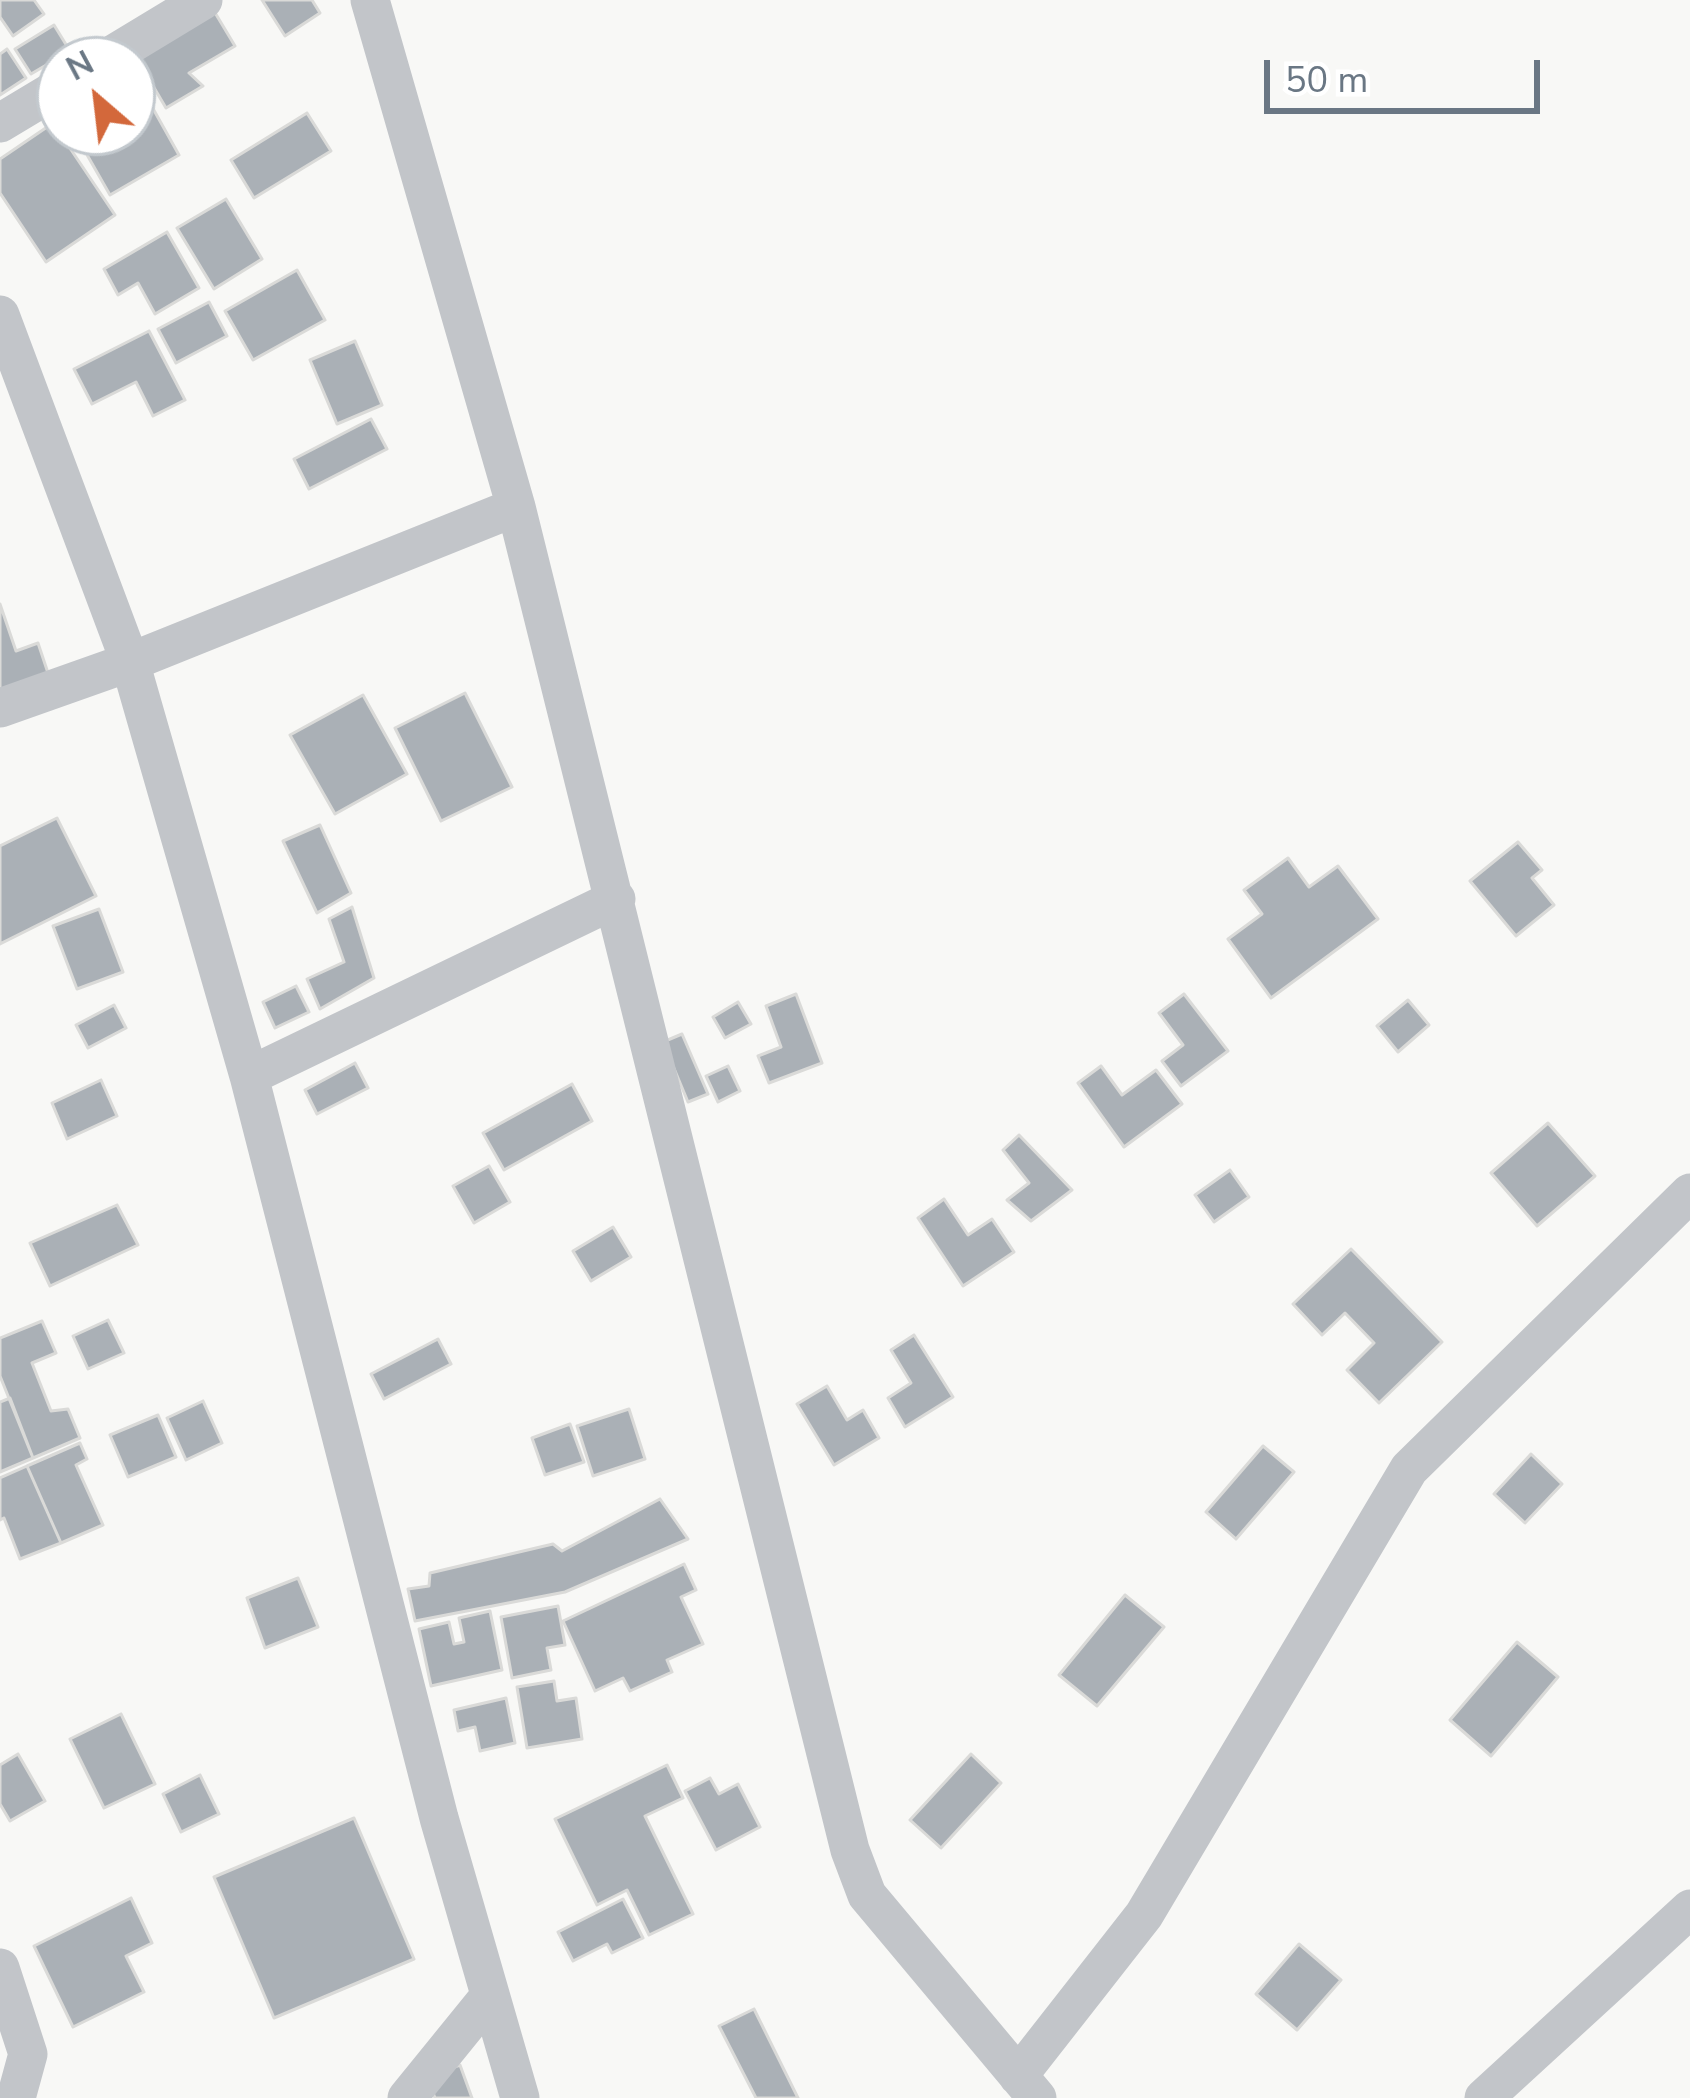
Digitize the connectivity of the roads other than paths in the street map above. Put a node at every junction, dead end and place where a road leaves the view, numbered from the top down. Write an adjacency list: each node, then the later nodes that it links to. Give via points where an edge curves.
1 (203, 0): 3 (street)
2 (370, 0): 7 (street)
3 (144, 36)
4 (36, 101): 5 (street)
5 (0, 123)
6 (0, 315): 8 (street)
7 (516, 507): 8 (street); 10 (street)
8 (130, 662): 9 (street); 11 (street)
9 (0, 708)
10 (616, 899): 11 (street); 16 (street, via 850,1850 867,1895)
11 (249, 1076): 15 (street)
12 (1690, 1193): 16 (street, via 1409,1468 1144,1915)
13 (1690, 1909): 20 (street)
14 (0, 1968): 17 (street, via 28,2054)
15 (489, 1997): 18 (street); 19 (street)
16 (1027, 2087)
17 (16, 2098)
18 (407, 2098)
19 (520, 2098)
20 (1484, 2098)

